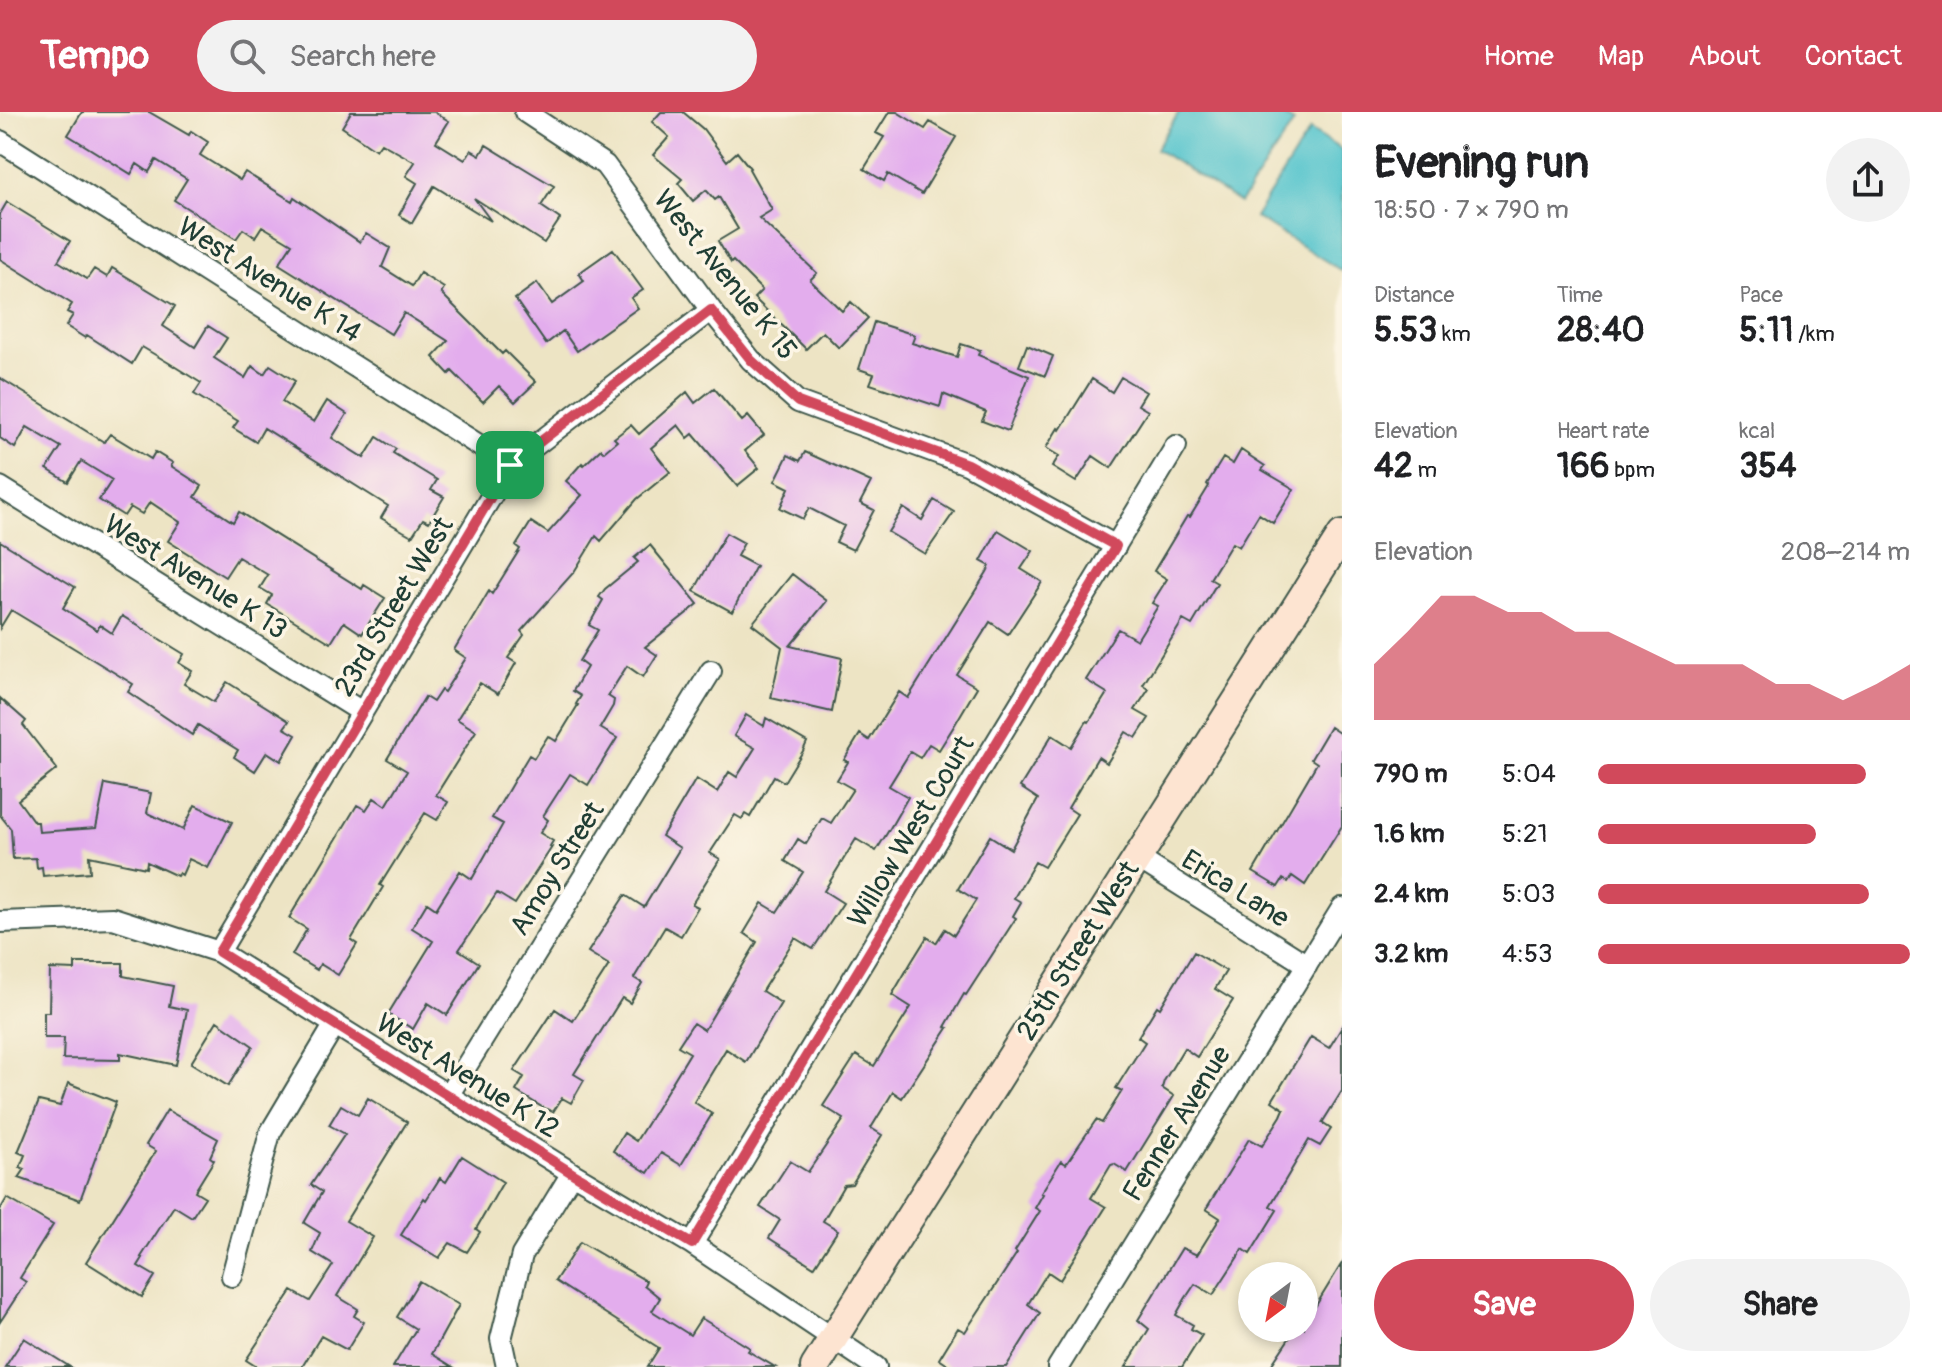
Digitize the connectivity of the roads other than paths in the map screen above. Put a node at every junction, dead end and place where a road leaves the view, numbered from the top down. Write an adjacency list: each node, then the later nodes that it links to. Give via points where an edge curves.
1 (525, 112): 3 (street, West Avenue K 15, via 605,165)
2 (0, 141): 5 (street, West Avenue K 14)
3 (711, 310): 5 (street, 23rd Street West); 8 (street, West Avenue K 15, via 751,360 798,402 967,464)
4 (1176, 446): 8 (street, Willow West Court)
5 (510, 465): 10 (street, 23rd Street West)
6 (0, 487): 10 (street, West Avenue K 13)
7 (1342, 535): 11 (street, 25th Street West)
8 (1116, 546): 19 (street, Willow West Court)
9 (711, 671): 17 (street, Amoy Street)
10 (362, 712): 14 (street, 23rd Street West)
11 (1136, 857): 15 (street, Erica Lane); 21 (street, 25th Street West)
12 (1342, 908): 15 (street, Fenner Avenue)
13 (0, 922): 14 (street, West Avenue K 12, via 113,918)
14 (219, 952): 16 (street, West Avenue K 12)
15 (1307, 965): 25 (street, Fenner Avenue)
16 (335, 1024): 17 (street, West Avenue K 12); 20 (street, via 270,1133)
17 (449, 1094): 18 (street, West Avenue K 12)
18 (572, 1173): 19 (street, West Avenue K 12); 22 (street, via 522,1255 501,1339)
19 (692, 1244): 21 (street, West Avenue K 12)
20 (232, 1276)
21 (832, 1339): 23 (street, 25th Street West); 24 (street, West Avenue K 12)
22 (507, 1367)
23 (815, 1367)
24 (876, 1367)
25 (1058, 1367)

